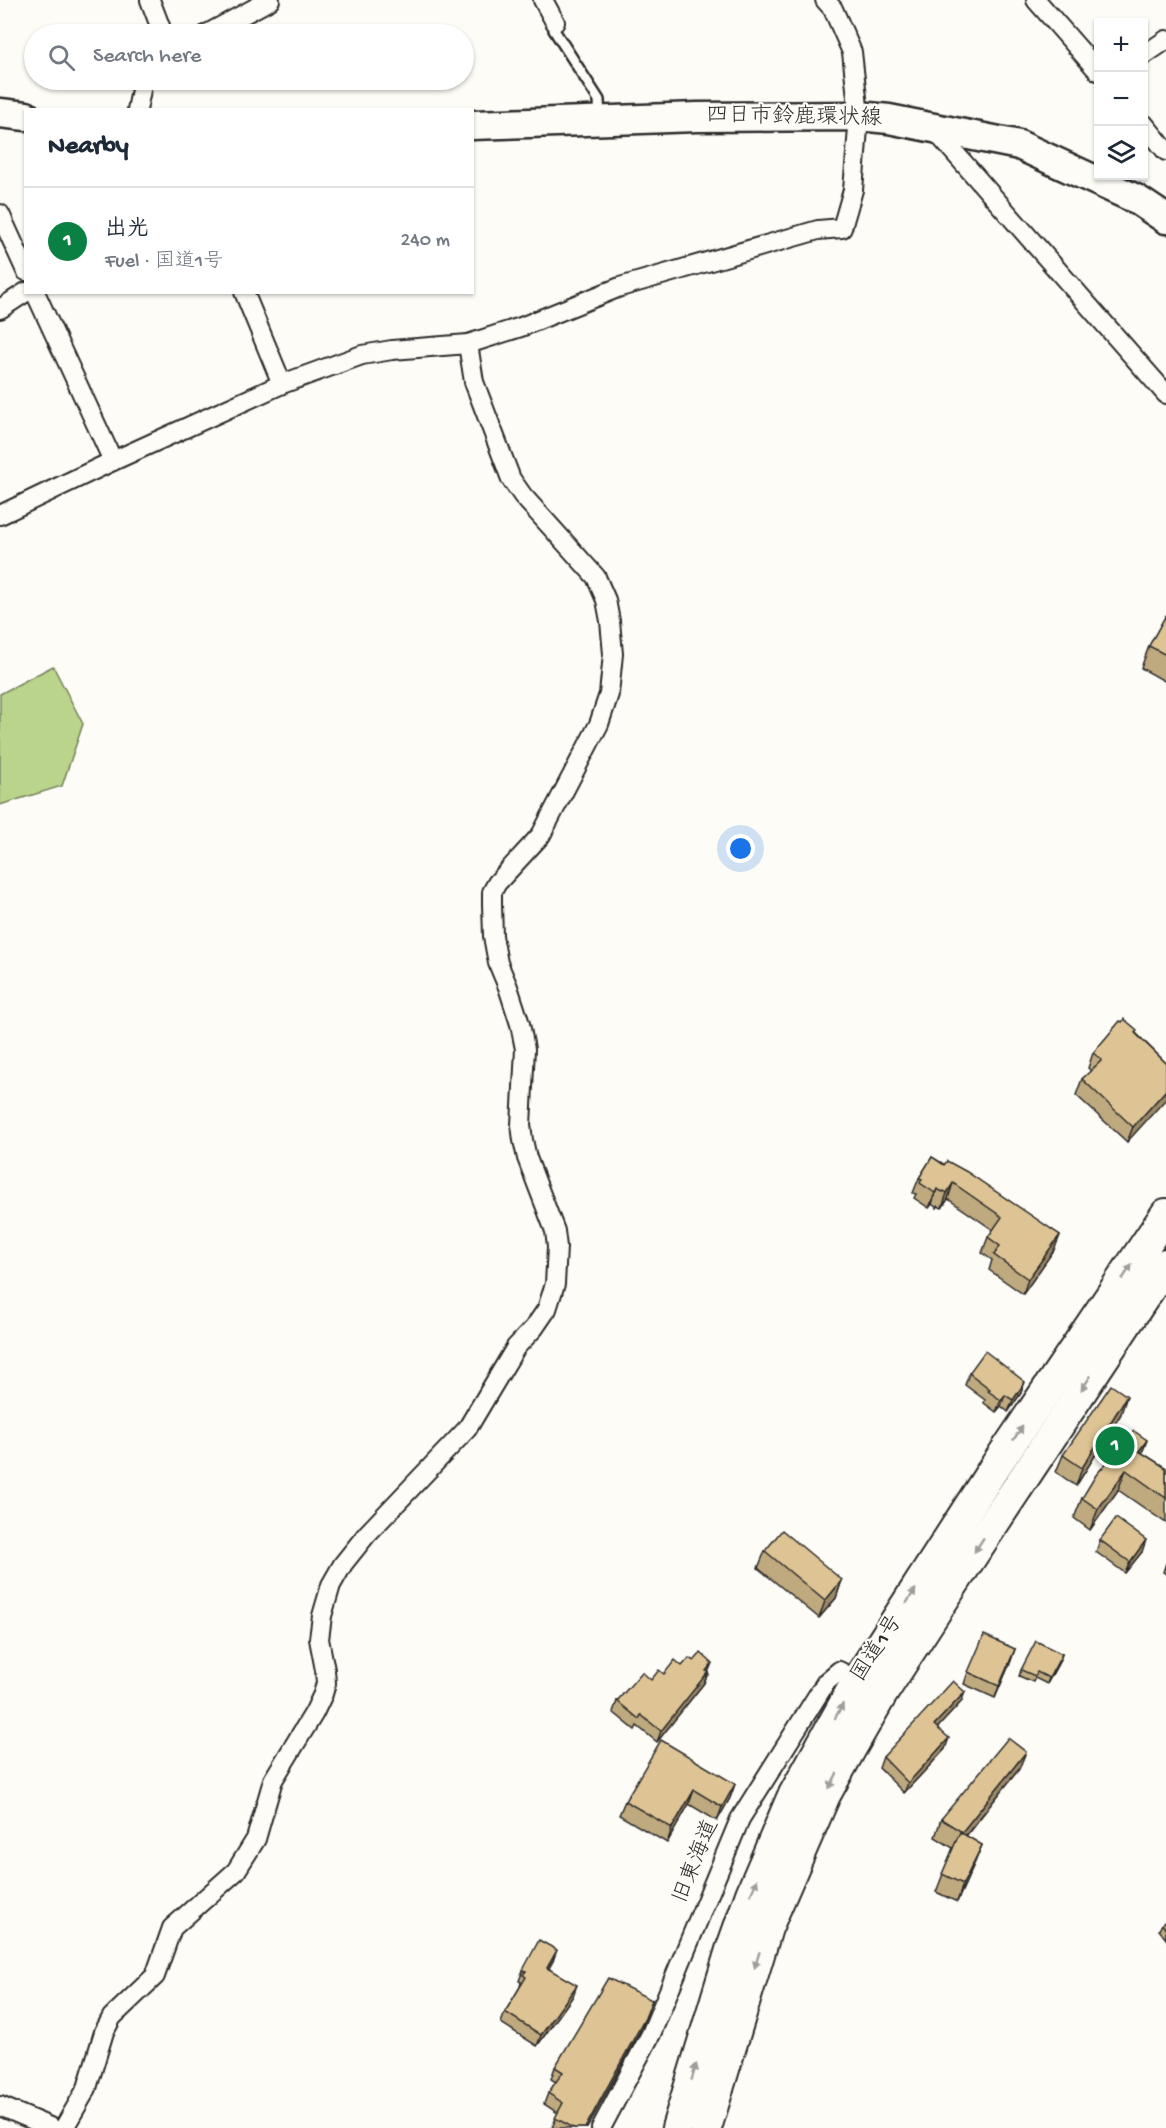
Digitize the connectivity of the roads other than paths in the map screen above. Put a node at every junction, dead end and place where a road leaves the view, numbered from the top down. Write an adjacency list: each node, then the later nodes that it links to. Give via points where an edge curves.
1 (150, 0): 7 (street)
2 (270, 0): 8 (street)
3 (543, 0): 6 (street)
4 (825, 0): 16 (street, via 852,52)
5 (1036, 0): 11 (street)
6 (555, 22): 17 (lane, via 555,30 599,100)
7 (159, 24)
8 (226, 24)
9 (1166, 40): 10 (street)
10 (1148, 52)
11 (1094, 66)
12 (141, 90): 13 (street)
13 (137, 108)
14 (0, 113): 15 (main road)
15 (24, 116)
16 (859, 116): 17 (main road, 四日市鈴鹿環状線); 19 (main road, 四日市鈴鹿環状線); 29 (street, via 853,190 842,228 818,230 621,287)
17 (600, 120): 18 (main road, 四日市鈴鹿環状線)
18 (474, 125)
19 (931, 126): 23 (main road, 四日市鈴鹿環状線, via 1019,145 1136,199); 31 (street)
20 (1145, 126): 21 (street)
21 (1166, 151)
22 (0, 214): 24 (street)
23 (1166, 219)
24 (24, 267)
25 (24, 293): 28 (street)
26 (36, 294): 32 (street)
27 (244, 294): 30 (street)
28 (0, 309)
29 (468, 344): 30 (street, via 362,356); 42 (street, via 474,382 511,479 596,577 610,621 613,654 609,694 599,724 542,835 504,873 492,892 498,963 525,1049 523,1140 555,1231 555,1284 546,1309 516,1347 467,1429 342,1564 322,1616 319,1639 326,1683 323,1694 273,1780 256,1839 236,1871 171,1928 155,1976 112,2017 87,2088)
30 (282, 384): 32 (street)
31 (1166, 394)
32 (113, 461): 33 (street)
33 (0, 515)
34 (1166, 1214): 36 (highway, 国道1号, one-way to 34)
35 (1166, 1264): 36 (highway, 国道1号)
36 (1093, 1348): 37 (highway, 国道1号, one-way to 36); 38 (highway, 国道1号, one-way to 38)
37 (992, 1471): 38 (highway); 39 (highway, 国道1号, one-way to 37)
38 (1017, 1487): 39 (highway, 国道1号, one-way to 39)
39 (870, 1687): 43 (street, 旧東海道, via 839,1671 826,1682 740,1819 651,2034); 44 (highway, 国道1号, one-way to 39, via 731,1950 792,1798); 45 (highway, 国道1号, one-way to 45, via 766,1928)
40 (0, 2106): 41 (street)
41 (52, 2128)
42 (64, 2128)
43 (601, 2128)
44 (677, 2128)
45 (706, 2128)

